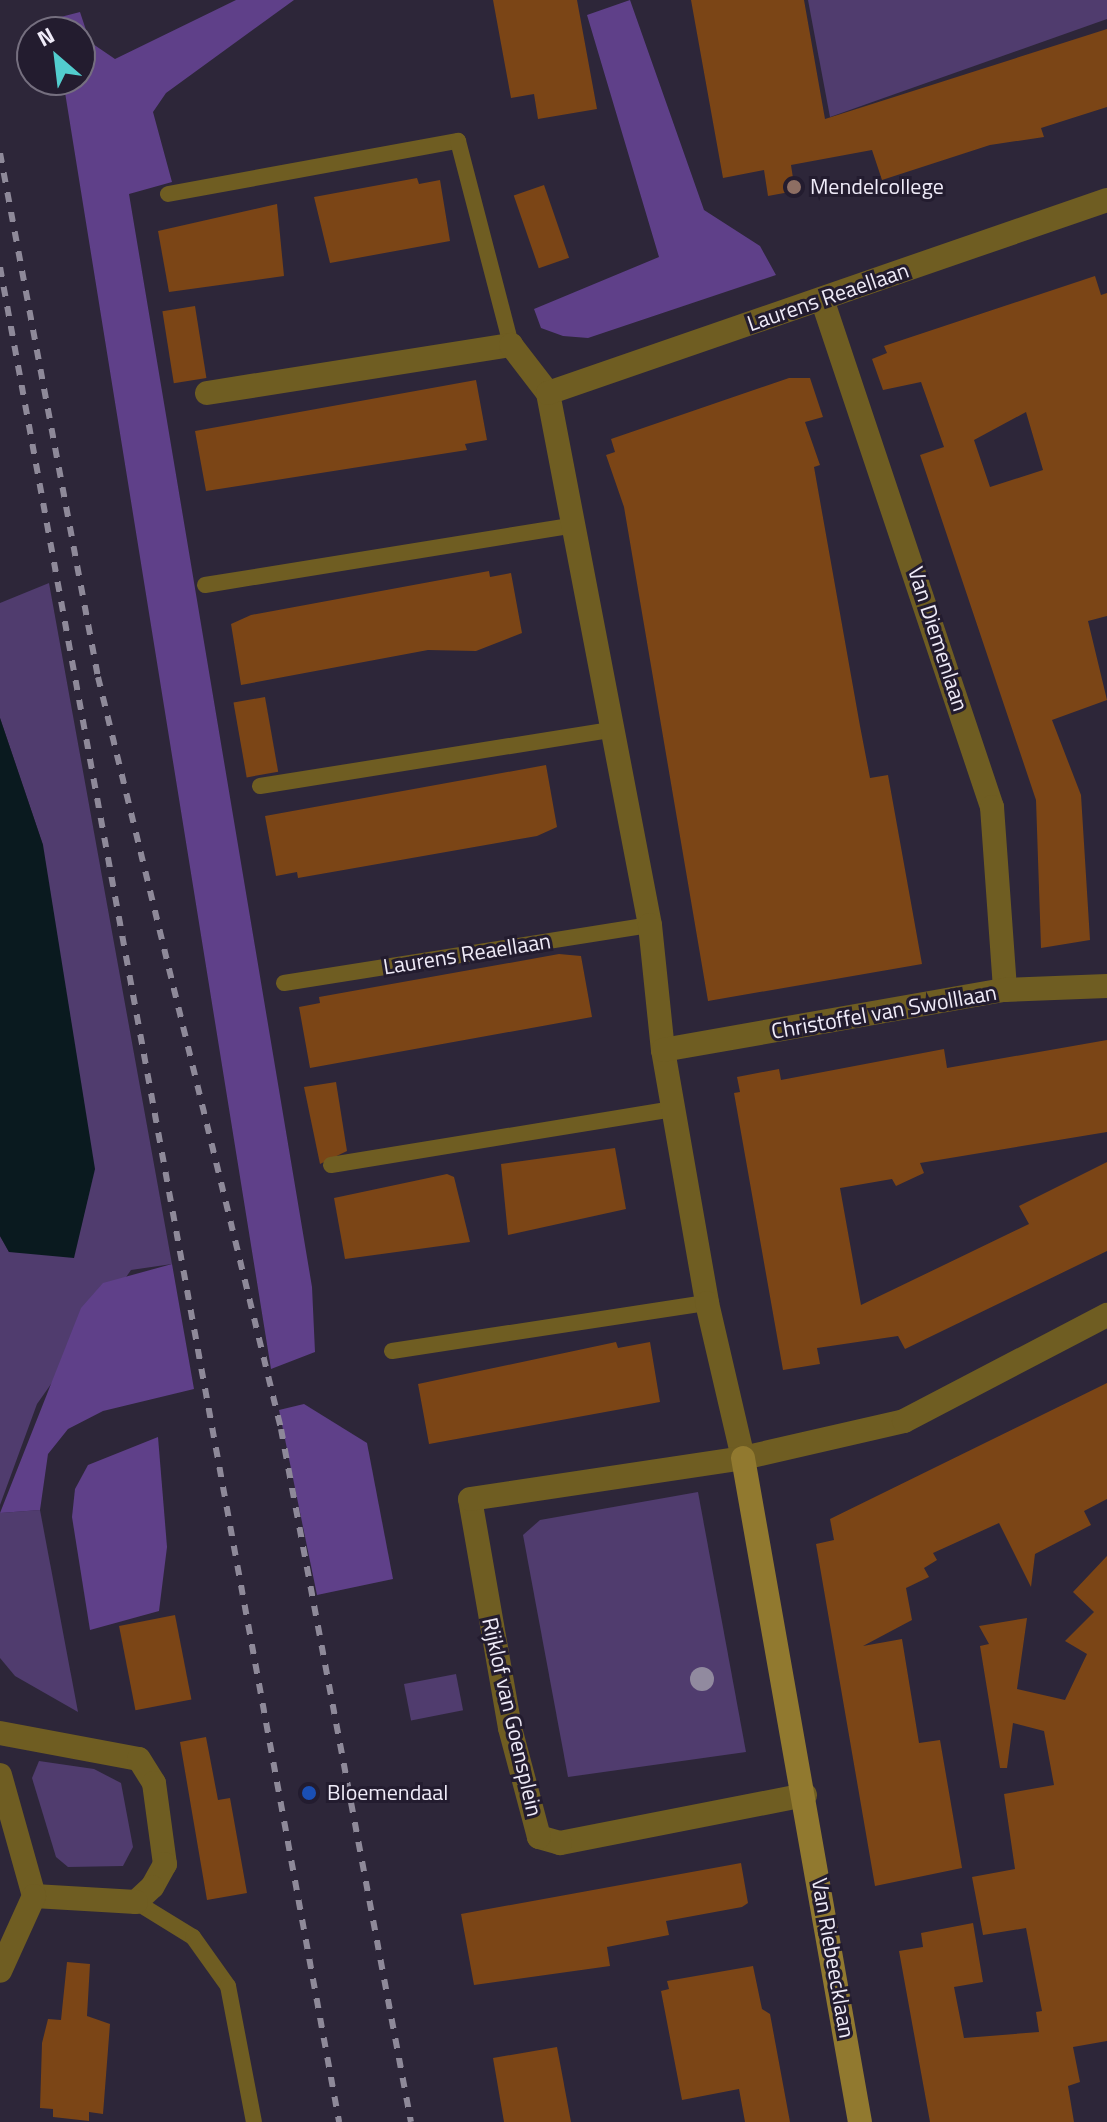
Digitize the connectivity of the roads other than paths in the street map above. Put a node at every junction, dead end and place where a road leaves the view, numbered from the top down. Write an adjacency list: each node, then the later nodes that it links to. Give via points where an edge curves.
1 (168, 194): 4 (lane, via 458,141)
2 (1107, 200): 3 (street, Laurens Reaellaan)
3 (822, 299): 6 (street, Laurens Reaellaan); 14 (street, Van Diemenlaan, via 992,807)
4 (511, 345): 5 (street); 6 (street)
5 (207, 393)
6 (548, 393): 7 (street)
7 (576, 525): 8 (lane); 9 (street)
8 (205, 585)
9 (615, 729): 10 (lane); 11 (street)
10 (260, 786)
11 (650, 925): 12 (lane, Laurens Reaellaan); 15 (street)
12 (284, 983)
13 (1107, 986): 14 (street, Christoffel van Swolllaan)
14 (1005, 990): 15 (street, Christoffel van Swolllaan)
15 (663, 1050): 16 (street)
16 (674, 1109): 17 (lane); 18 (street)
17 (331, 1165)
18 (707, 1303): 20 (lane); 21 (street)
19 (1107, 1315): 21 (street, via 904,1421)
20 (392, 1351)
21 (743, 1458): 24 (street); 24 (street, Rijklof van Goensplein, via 470,1499 480,1570 539,1837 560,1843)
22 (0, 1733): 26 (street, via 98,1749 149,1769 165,1864)
23 (0, 1775): 25 (street)
24 (805, 1795): 29 (street, Van Riebeecklaan)
25 (34, 1896): 26 (street); 27 (street)
26 (136, 1902): 28 (lane, via 193,1937 228,1986)
27 (0, 1971)
28 (254, 2122)
29 (860, 2122)

